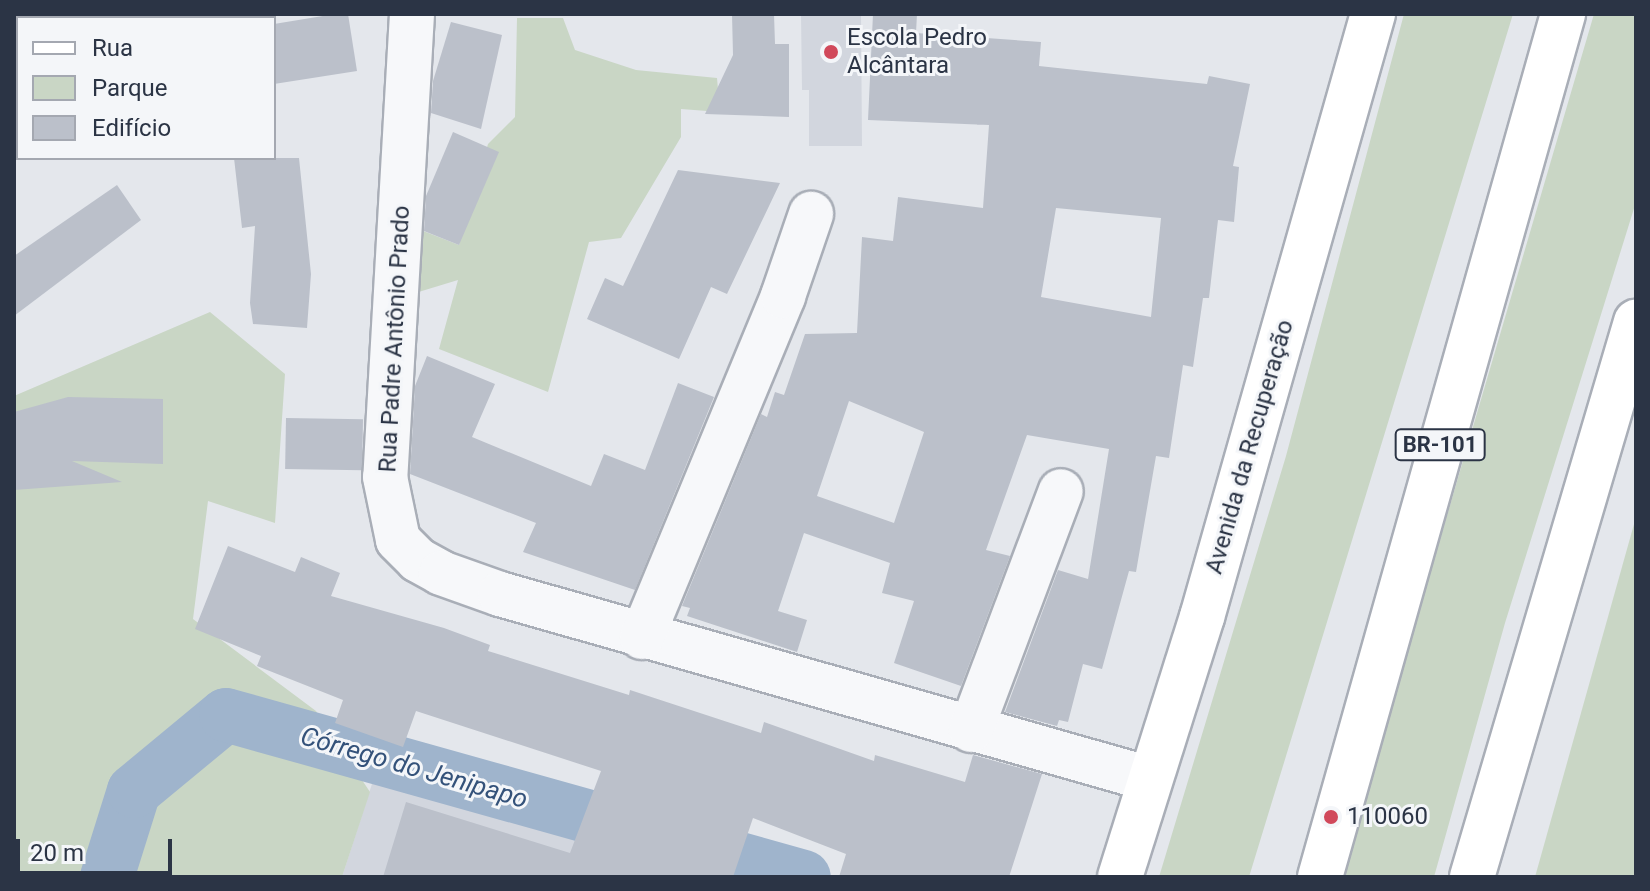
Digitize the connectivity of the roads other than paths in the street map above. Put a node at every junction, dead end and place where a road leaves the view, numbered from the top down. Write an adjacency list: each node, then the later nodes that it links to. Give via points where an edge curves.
1 (412, 14): 7 (street, Rua Padre Antônio Prado, via 386,451 390,514 398,540 441,573)
2 (1373, 14): 9 (main road, Avenida da Recuperação, via 1202,617)
3 (1563, 14): 11 (main road, BR-101)
4 (811, 214): 7 (street, via 783,296)
5 (1636, 322): 12 (main road)
6 (1061, 491): 8 (street)
7 (642, 637): 8 (street, Rua Padre Antônio Prado)
8 (971, 730): 9 (street, Rua Padre Antônio Prado)
9 (1150, 779): 10 (main road, Avenida da Recuperação)
10 (1120, 877)
11 (1320, 877)
12 (1472, 877)

